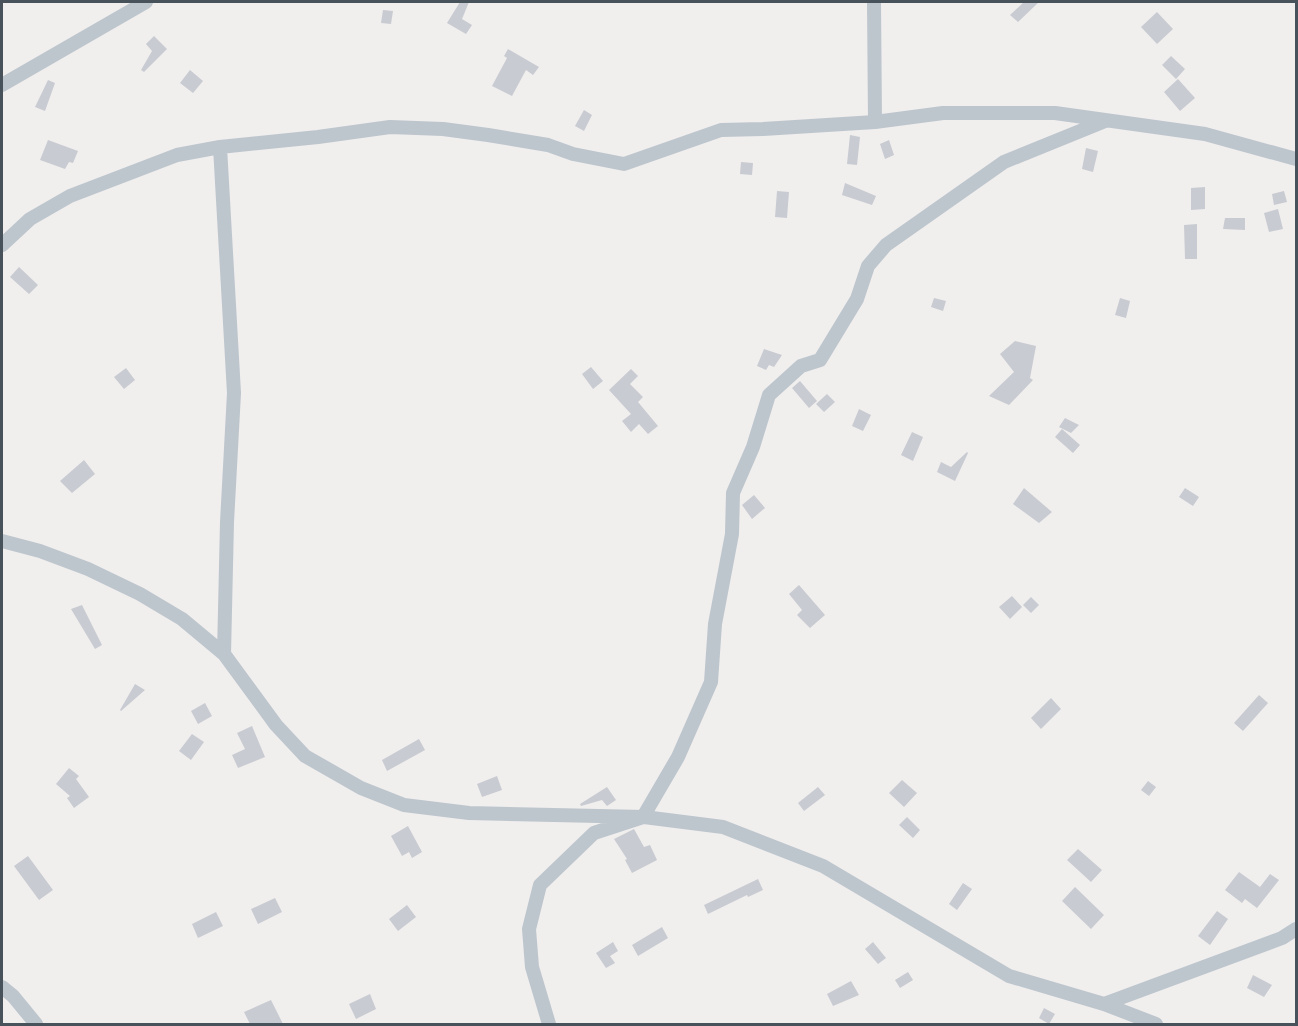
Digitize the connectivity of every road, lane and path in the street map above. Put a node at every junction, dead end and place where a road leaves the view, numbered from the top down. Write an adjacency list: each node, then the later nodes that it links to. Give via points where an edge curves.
1 (146, 2): 3 (street)
2 (874, 2): 5 (street)
3 (2, 85)
4 (1106, 120): 5 (street, via 1055,113 944,113); 7 (street, via 1205,134); 11 (street, via 1004,162 886,245 868,266 857,299 820,360 801,366 769,395 733,493 732,534 715,624 711,682 678,757)
5 (875, 122): 6 (street, via 722,130 624,164 548,145 443,129 390,127)
6 (220, 147): 8 (street, via 177,155 70,196 30,219); 10 (street, via 234,393)
7 (1296, 159)
8 (2, 245)
9 (2, 541): 10 (street, via 40,550 140,594 182,619)
10 (224, 654): 11 (street, via 276,725 305,756 393,801 469,813)
11 (643, 817): 14 (street, via 723,828 823,866 1009,976); 16 (street, via 594,833 540,885 529,930 532,968)
12 (1296, 929): 14 (street, via 1282,939)
13 (2, 987): 15 (street)
14 (1104, 1004): 17 (street)
15 (36, 1024)
16 (549, 1024)
17 (1156, 1024)

